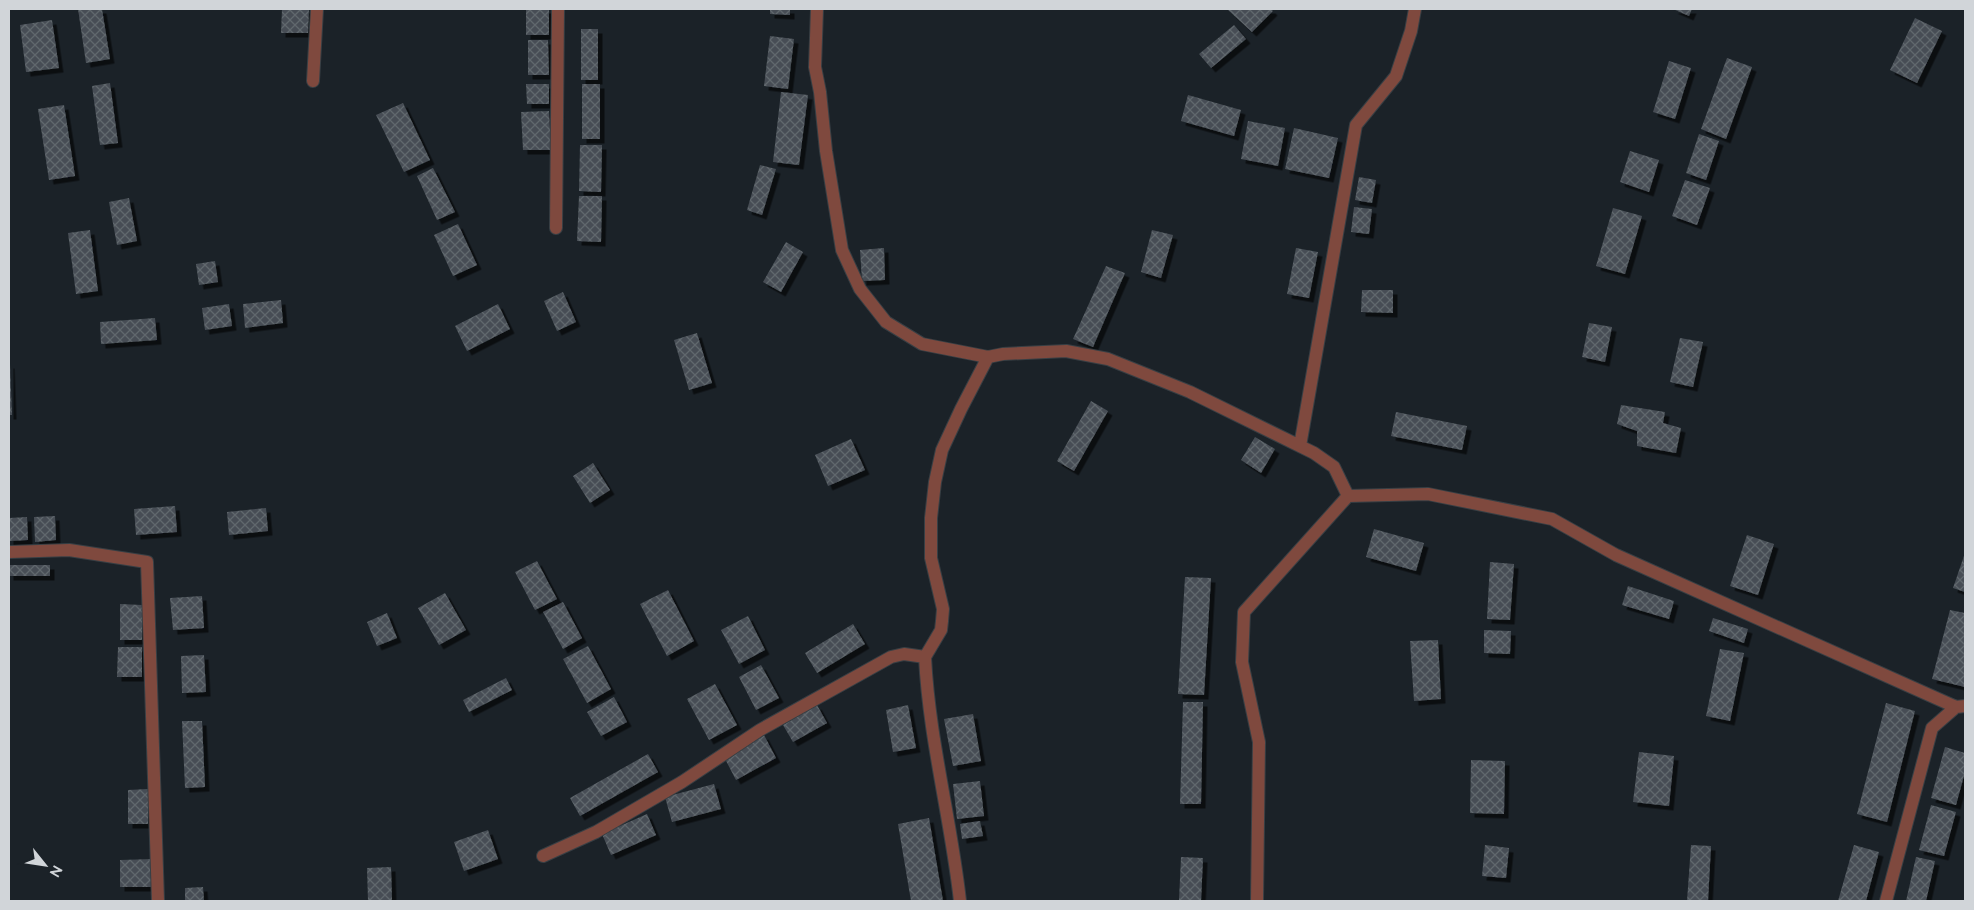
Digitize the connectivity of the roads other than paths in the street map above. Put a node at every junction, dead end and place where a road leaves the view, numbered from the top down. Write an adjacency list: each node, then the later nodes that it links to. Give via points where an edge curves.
1 (317, 9): 5 (street)
2 (558, 9): 6 (street)
3 (817, 9): 7 (street, via 815,67 826,151 842,250 860,290 886,322 922,344)
4 (1415, 9): 8 (street, via 1396,76 1356,125)
5 (313, 81)
6 (556, 228)
7 (988, 357): 8 (street, via 1066,352 1108,360 1190,392); 11 (street, via 942,450 934,482 931,558 943,609 941,630)
8 (1300, 446): 9 (street, via 1334,467)
9 (1348, 496): 12 (street, via 1428,494 1552,519 1616,555); 16 (street, via 1244,612 1242,662 1259,742)
10 (9, 552): 14 (street, via 69,550 146,562)
11 (925, 657): 13 (street, via 904,654 891,657 760,730 682,782 596,832); 15 (street, via 930,711)
12 (1961, 706): 17 (street, via 1932,728)
13 (543, 856)
14 (158, 901)
15 (960, 901)
16 (1257, 901)
17 (1886, 901)

